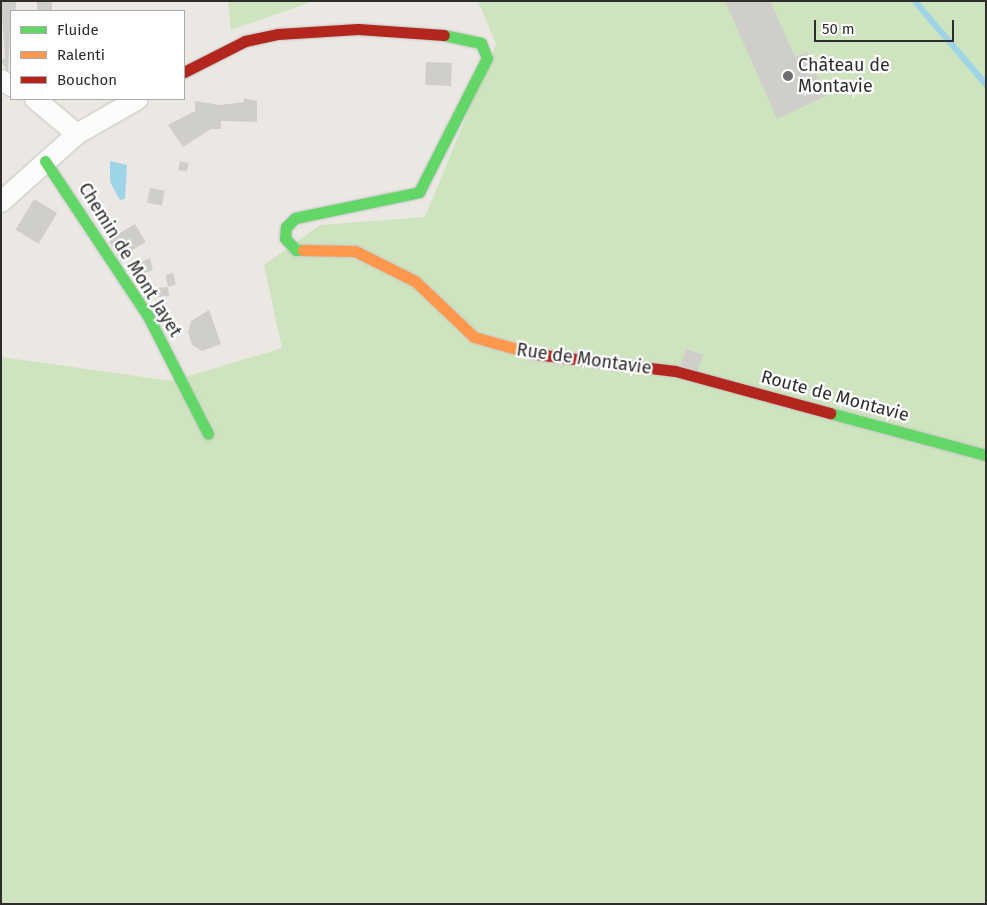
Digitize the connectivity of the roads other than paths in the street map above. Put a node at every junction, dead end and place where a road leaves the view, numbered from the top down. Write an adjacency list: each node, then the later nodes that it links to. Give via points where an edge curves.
1 (185, 71): 7 (street, Rue de Montavie, via 245,41 278,34 358,29 434,33 480,43 487,58 472,95 419,192 295,218 286,227 285,238 296,250 355,251 407,277 474,337 495,345 575,362)
2 (36, 100): 4 (street)
3 (136, 100): 4 (street)
4 (77, 134): 5 (street)
5 (45, 160): 6 (street); 8 (street, Chemin de Mont Jayet, via 148,316)
6 (1, 202)
7 (674, 371): 9 (street, Route de Montavie)
8 (208, 434)
9 (986, 455)

